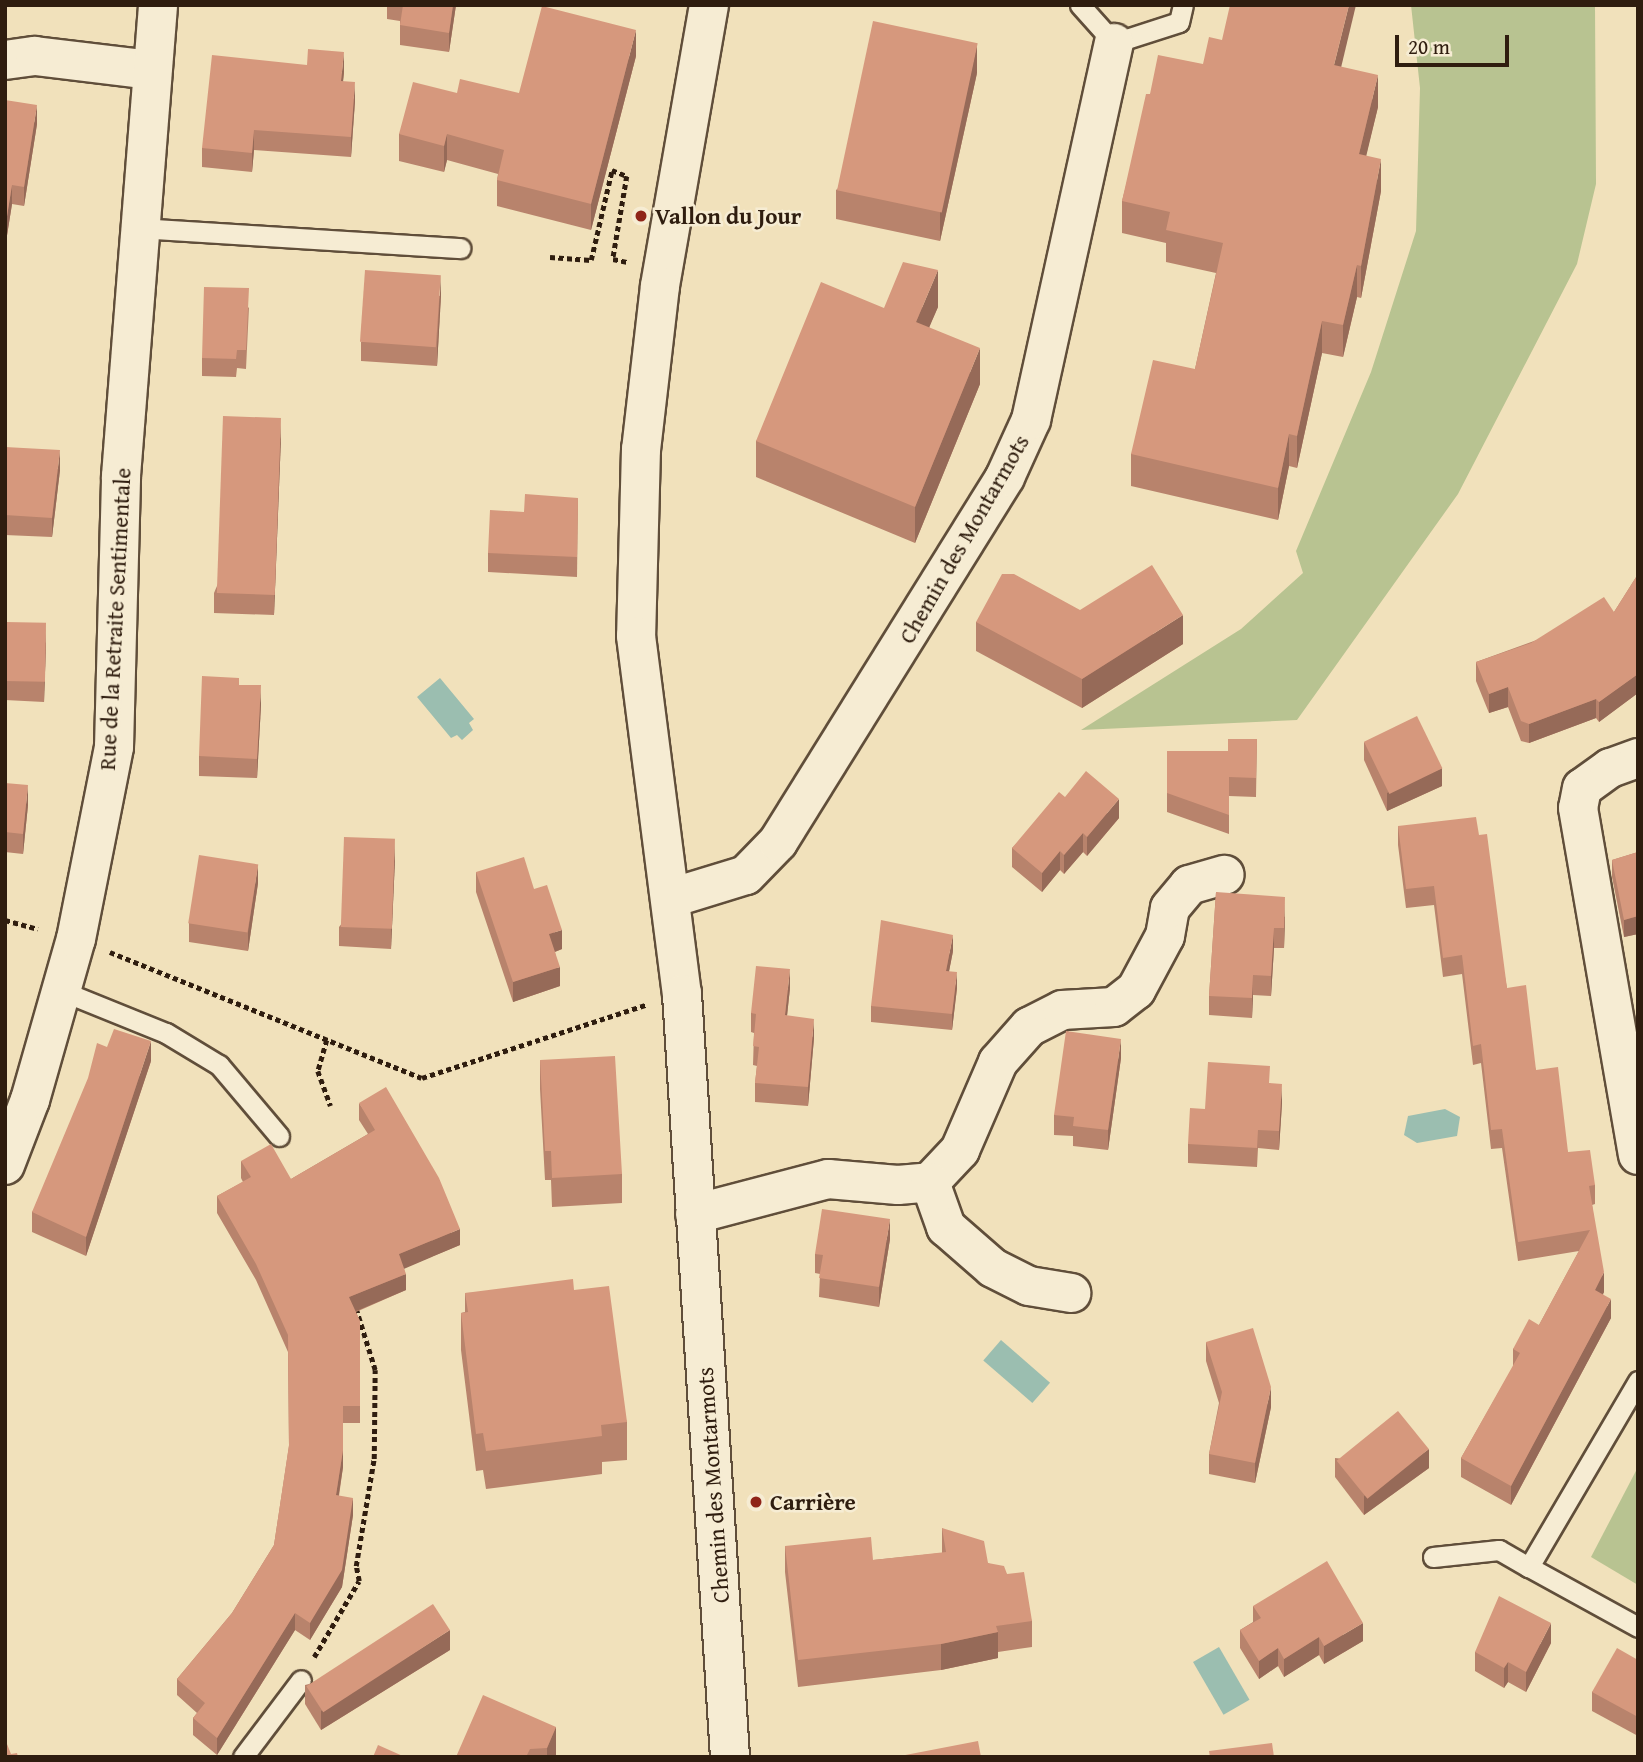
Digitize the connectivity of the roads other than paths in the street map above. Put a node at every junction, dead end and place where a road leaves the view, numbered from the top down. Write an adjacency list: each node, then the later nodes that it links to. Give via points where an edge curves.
1 (158, 5): 7 (street, Rue de la Retraite Sentimentale)
2 (709, 5): 12 (street, Chemin des Montarmots, via 662,270 641,449 636,636)
3 (1080, 5): 5 (lane)
4 (1183, 5): 5 (lane, via 1179,22)
5 (1114, 43): 12 (street, Chemin des Montarmots, via 1031,420 1005,477 778,842 746,875)
6 (5, 60): 7 (street, via 35,56)
7 (150, 70): 8 (street, Rue de la Retraite Sentimentale)
8 (140, 228): 9 (lane); 13 (street, Rue de la Retraite Sentimentale, via 121,476 114,747)
9 (460, 248)
10 (1638, 758): 15 (street, via 1610,768 1582,788 1578,808)
11 (1225, 875): 17 (street, via 1189,885 1170,908 1165,936 1136,990 1114,1007 1062,1010 1030,1027 998,1062 960,1150)
12 (671, 898): 18 (street, Chemin des Montarmots, via 682,994)
13 (62, 991): 14 (lane, via 192,1047 246,1092); 16 (street, Rue de la Retraite Sentimentale)
14 (279, 1136)
15 (1638, 1155)
16 (5, 1165)
17 (930, 1182): 18 (street, via 898,1185 828,1179); 19 (street, via 946,1227 993,1268 1030,1286)
18 (695, 1214): 26 (street, Chemin des Montarmots)
19 (1071, 1293)
20 (1638, 1381): 22 (lane)
21 (1433, 1557): 22 (lane, via 1499,1550)
22 (1529, 1567): 23 (lane)
23 (1638, 1627)
24 (301, 1680): 25 (lane)
25 (243, 1757)
26 (730, 1757)

